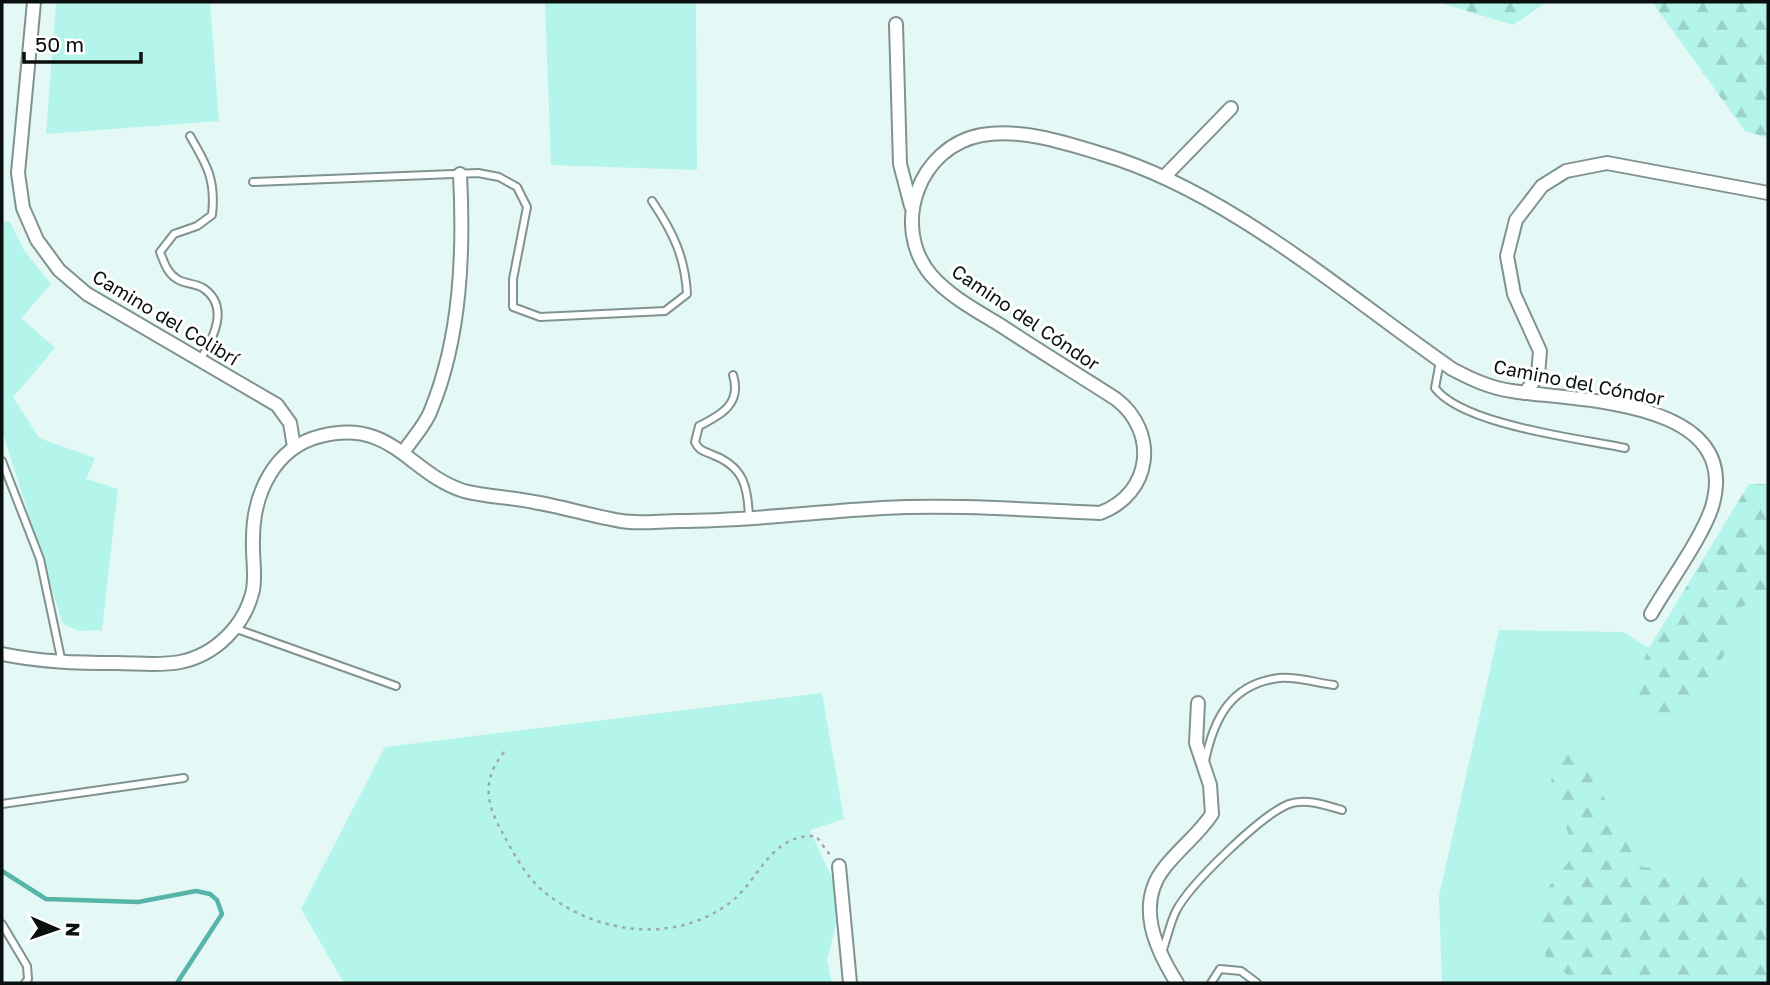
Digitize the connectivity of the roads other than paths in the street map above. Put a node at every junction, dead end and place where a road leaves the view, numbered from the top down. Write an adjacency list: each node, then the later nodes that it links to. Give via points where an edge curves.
1 (34, 2): 11 (street, Camino del Colibrí, via 19,155 20,191 29,224 47,256 72,283)
2 (896, 24): 10 (street, via 900,164)
3 (1231, 108): 6 (street)
4 (190, 136): 11 (lane, via 207,165 215,192 212,215 174,234 160,252 166,268 178,280 200,286 213,297 218,317 214,338)
5 (460, 174): 7 (lane); 9 (lane, via 499,177 517,187 527,207 513,279 513,307 540,317 665,311 687,294 686,270 675,236); 17 (street, via 460,271 450,340 431,412)
6 (1164, 177): 10 (street, Camino del Cóndor, via 1072,145 994,133 966,139 942,154 924,176); 12 (street, Camino del Cóndor, via 1261,235)
7 (253, 182)
8 (1768, 193): 14 (street, via 1607,163 1566,171 1542,186 1516,220 1507,256 1514,295 1540,351 1538,375)
9 (652, 201)
10 (912, 209): 19 (street, Camino del Cóndor, via 916,249 938,283 1116,399 1133,415 1145,447 1139,481 1118,504 1100,513 949,507)
11 (200, 360): 15 (street, Camino del Colibrí, via 277,405 290,423)
12 (1440, 361): 14 (street, Camino del Cóndor, via 1478,382); 16 (lane, via 1435,388 1454,404 1484,418)
13 (733, 375): 19 (lane, via 736,391 731,405 699,426 695,442 702,451 726,460 738,471 748,488)
14 (1525, 393): 20 (street, Camino del Cóndor, via 1659,414 1683,425 1702,443 1712,467 1712,506)
15 (294, 447): 17 (street, Camino del Cóndor, via 321,436 351,433 379,438); 21 (street, via 282,455 261,493 253,530 252,592)
16 (1625, 448)
17 (404, 451): 19 (street, Camino del Cóndor, via 435,477 469,492 624,522)
18 (2, 461): 23 (lane, via 40,559)
19 (749, 518)
20 (1651, 614)
21 (234, 628): 23 (street, via 215,647 180,662); 25 (lane)
22 (2, 654): 23 (street)
23 (62, 663)
24 (1334, 685): 27 (lane, via 1279,678 1237,692 1217,721)
25 (396, 686)
26 (1198, 703): 27 (street, via 1196,743)
27 (1204, 766): 33 (street, via 1212,814 1164,868 1154,890 1150,925)
28 (184, 779): 29 (lane)
29 (2, 804)
30 (1342, 810): 33 (lane, via 1317,803 1291,803 1262,820 1177,909)
31 (839, 866): 35 (street)
32 (2, 924): 34 (lane, via 27,966)
33 (1161, 957): 36 (street)
34 (24, 983)
35 (850, 983)
36 (1177, 983)
37 (1211, 983): 38 (lane, via 1220,969 1241,971)
38 (1257, 983)

